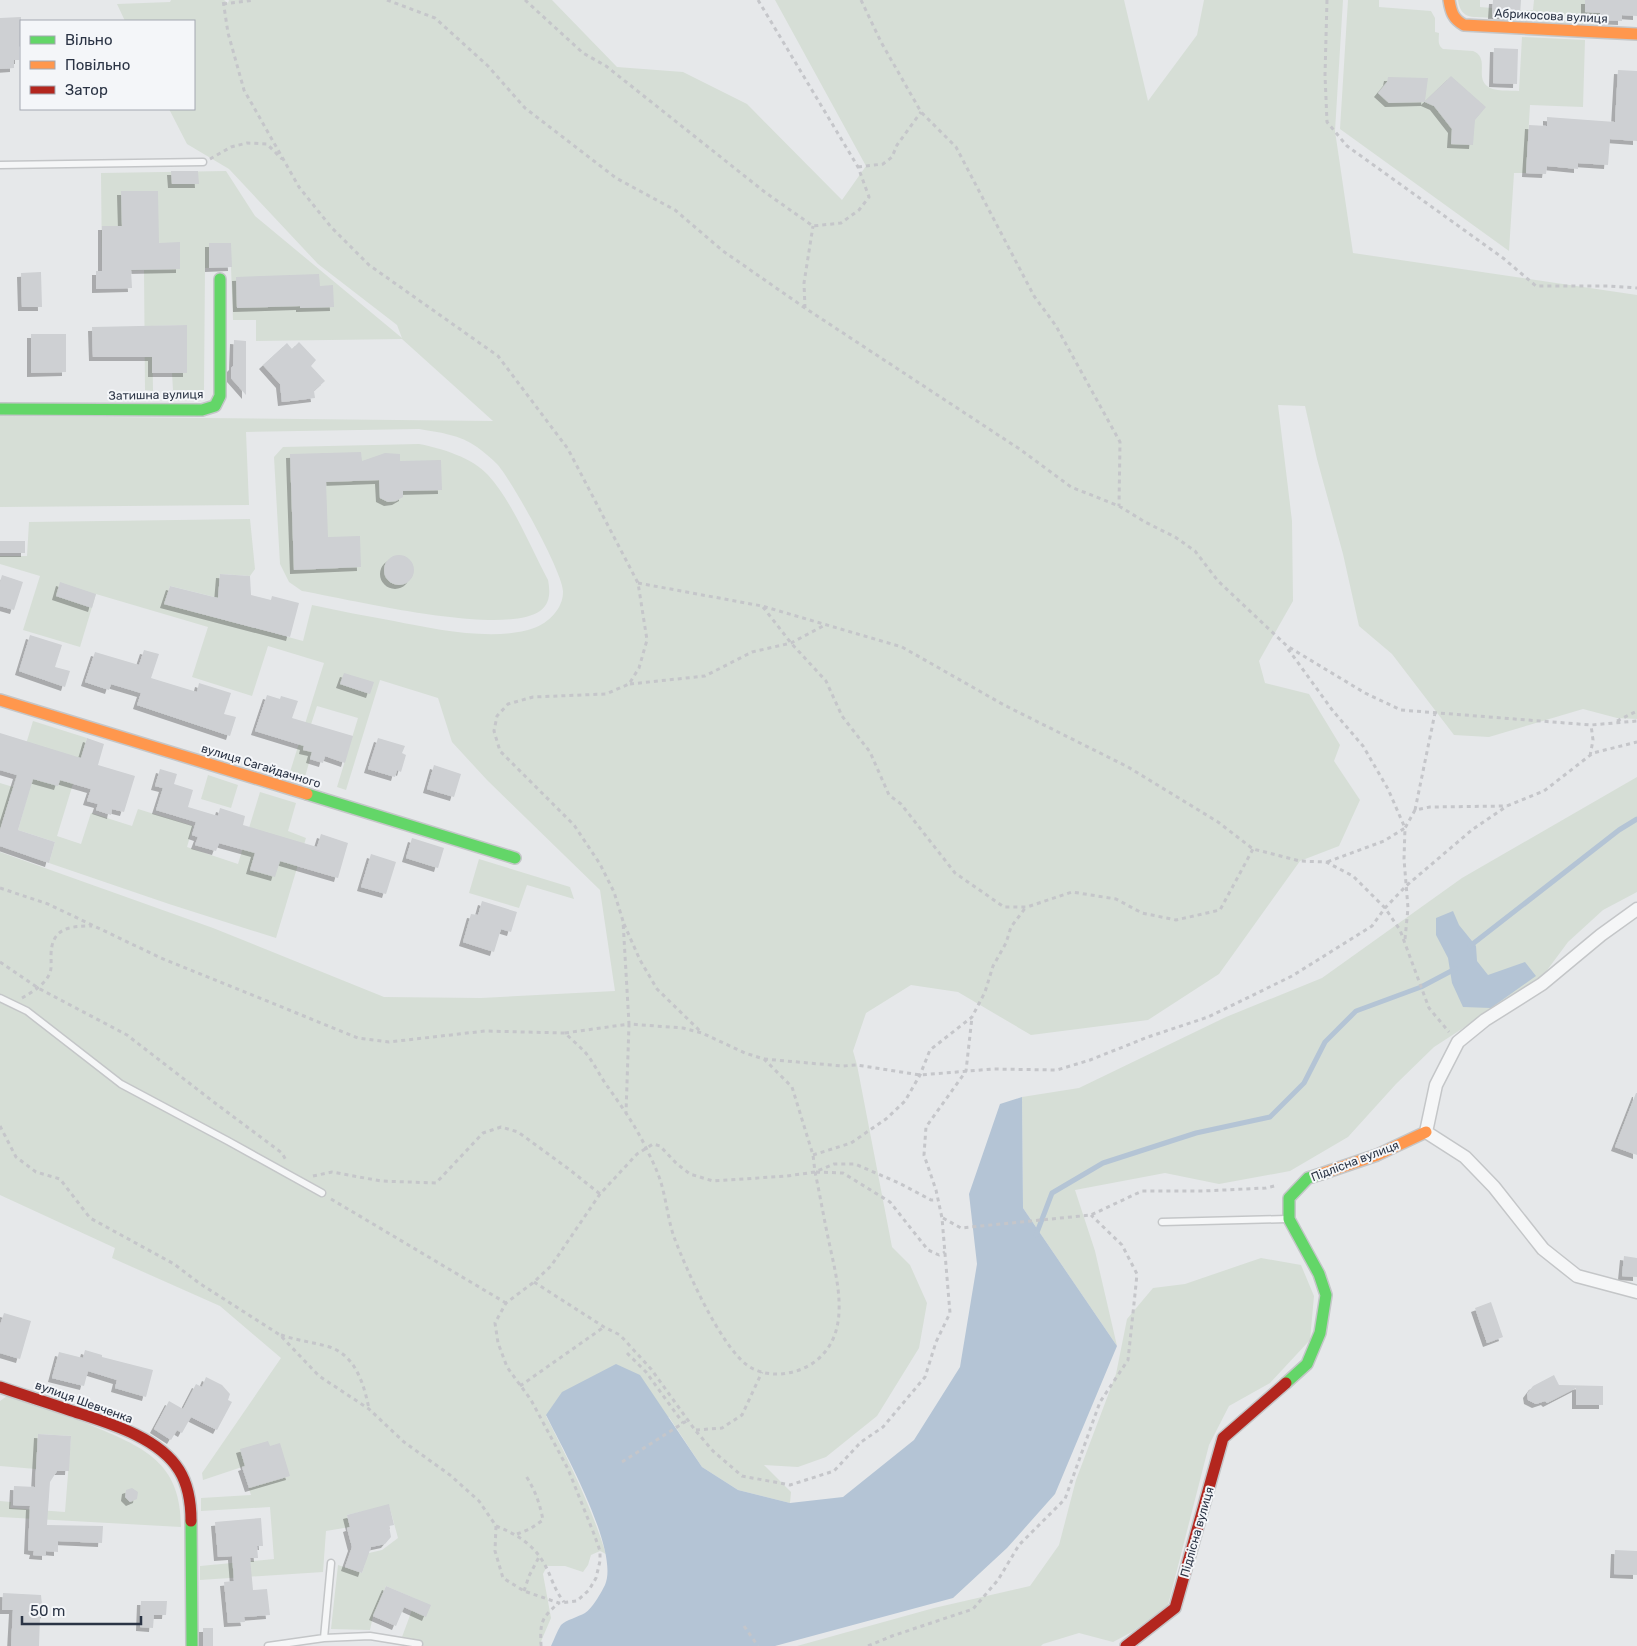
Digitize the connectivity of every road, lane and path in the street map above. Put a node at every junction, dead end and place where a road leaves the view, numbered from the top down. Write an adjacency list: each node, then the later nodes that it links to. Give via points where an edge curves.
1 (254, 0): 8 (path)
2 (387, 0): 18 (path, via 435,18 488,66 525,108 616,178 675,210 723,251)
3 (525, 0): 15 (path, via 582,53 606,66 766,193)
4 (758, 0): 14 (path)
5 (861, 0): 10 (path, via 880,42)
6 (1327, 0): 17 (path, via 1325,75 1328,122 1347,146 1503,258 1536,286)
7 (1450, 0): 9 (street, Абрикосова вулиця, via 1455,21 1464,25)
8 (223, 2): 12 (path, via 244,90)
9 (1637, 34)
10 (921, 112): 14 (path, via 897,144 892,157 883,164); 20 (path, via 956,148 1034,296 1056,326 1120,442)
11 (203, 162): 12 (path, via 246,143 267,144); 13 (lane)
12 (285, 162): 21 (path, via 299,187 331,227 369,265 498,356 568,450)
13 (0, 165)
14 (858, 167): 15 (path, via 869,197 842,223)
15 (813, 226): 18 (path, via 804,283)
16 (220, 280): 19 (street, Затишна вулиця, via 220,396 215,406 202,410)
17 (1637, 288)
18 (804, 308): 20 (path, via 1021,450 1071,487)
19 (0, 409)
20 (1119, 506): 25 (path, via 1195,552 1218,581)
21 (638, 583): 22 (path); 26 (path, via 647,640 639,668)
22 (762, 606): 23 (path); 24 (path)
23 (825, 625): 24 (path); 38 (path, via 902,648 1004,705 1128,767 1218,822)
24 (791, 643): 26 (path, via 752,652 705,676); 43 (path, via 826,681 842,716 870,752 889,795 901,804 955,873 1004,907)
25 (1287, 646): 29 (path, via 1365,693 1401,710); 37 (path, via 1333,711 1363,746 1388,788)
26 (629, 684): 46 (path, via 606,694 533,697 508,704 497,716 494,732 500,751 574,825 600,864 614,892)
27 (0, 700): 39 (street, вулиця Сагайдачного)
28 (1637, 711): 31 (path)
29 (1435, 713): 32 (path); 36 (path)
30 (1637, 721): 31 (path)
31 (1614, 723): 32 (path)
32 (1591, 724): 34 (path)
33 (1637, 742): 34 (path)
34 (1590, 756): 35 (path, via 1544,791)
35 (1507, 806): 36 (path); 41 (path, via 1473,829)
36 (1415, 810): 37 (path)
37 (1406, 828): 40 (path, via 1384,841); 41 (path)
38 (1253, 849): 40 (path, via 1300,861); 43 (path, via 1220,910 1176,920 1142,913 1116,899 1072,892)
39 (515, 858)
40 (1326, 862): 44 (path, via 1353,876)
41 (1406, 886): 44 (path); 48 (path)
42 (0, 888): 47 (path, via 48,904)
43 (1027, 907): 53 (path, via 1011,927)
44 (1385, 908): 48 (path); 59 (path, via 1372,926 1300,971 1208,1018 1057,1070)
45 (1637, 909): 57 (street, via 1542,984 1485,1020)
46 (623, 921): 54 (path); 56 (path, via 657,990)
47 (93, 926): 50 (path, via 62,930 54,938 50,974); 55 (path, via 161,958 358,1038 389,1042 485,1030)
48 (1405, 942): 57 (path, via 1429,1008)
49 (0, 962): 50 (path)
50 (38, 988): 52 (path); 67 (path, via 127,1035 282,1153)
51 (0, 998): 52 (lane)
52 (12, 1004): 67 (lane, via 121,1084)
53 (972, 1017): 59 (path); 60 (path, via 930,1050)
54 (629, 1024): 55 (path); 56 (path, via 684,1028); 61 (path)
55 (564, 1033): 61 (path, via 585,1052)
56 (702, 1033): 58 (path, via 745,1054)
57 (1458, 1042): 63 (street, via 1436,1085)
58 (764, 1059): 60 (path, via 858,1065); 65 (path, via 792,1087)
59 (966, 1071): 60 (path); 71 (path, via 926,1128 924,1155)
60 (920, 1075): 65 (path, via 905,1101 886,1119 851,1143)
61 (626, 1114): 64 (path)
62 (0, 1126): 81 (path, via 16,1157 36,1172 60,1179 90,1218 174,1264)
63 (1426, 1132): 74 (street, Підлісна вулиця, via 1377,1155 1308,1178 1289,1198); 78 (street, via 1465,1157 1494,1187 1543,1249 1577,1276)
64 (646, 1147): 66 (path, via 660,1146 690,1174 712,1181); 70 (path); 83 (path, via 659,1175 674,1236 715,1323 747,1365)
65 (813, 1155): 66 (path)
66 (815, 1172): 71 (path, via 834,1164 855,1164 931,1200); 76 (path, via 843,1173 863,1185 890,1202 928,1250 939,1255); 83 (path, via 839,1292 836,1333 826,1351 812,1364 778,1375)
67 (298, 1179): 69 (lane); 70 (path, via 332,1172 381,1181 436,1183 483,1133 501,1128 518,1132)
68 (1283, 1184): 72 (path, via 1266,1188 1142,1191)
69 (322, 1193): 79 (path)
70 (600, 1194): 77 (path, via 551,1266)
71 (938, 1200): 73 (path)
72 (1091, 1215): 73 (path, via 961,1228); 106 (path, via 1122,1245 1137,1274 1128,1360 1100,1402 1065,1500 1019,1545 998,1580 973,1609)
73 (942, 1218): 76 (path)
74 (1288, 1219): 75 (lane); 107 (street, Підлісна вулиця, via 1319,1274 1326,1295 1320,1333 1306,1364 1222,1438 1175,1608)
75 (1162, 1222)
76 (945, 1252): 89 (path, via 950,1313 925,1377 883,1427 861,1442 834,1471 790,1485 742,1476)
77 (534, 1282): 79 (path); 80 (path)
78 (1637, 1292)
79 (506, 1303): 85 (path, via 495,1323 498,1343 506,1367)
80 (604, 1327): 85 (path); 87 (path, via 620,1335 651,1369)
81 (280, 1335): 86 (path, via 319,1376); 86 (path, via 328,1346 346,1356 364,1384)
82 (627, 1354): 88 (path, via 646,1372)
83 (762, 1372): 89 (path, via 742,1415 722,1428)
84 (0, 1386): 102 (street, вулиця Шевченка, via 114,1425 155,1446 181,1472 191,1513)
85 (520, 1386): 98 (path, via 531,1400 568,1469 600,1551 596,1578 589,1590 577,1601)
86 (369, 1409): 92 (path, via 404,1442 450,1474 479,1501)
87 (688, 1420): 88 (path); 89 (path)
88 (683, 1423): 90 (path)
89 (695, 1430)
90 (622, 1462)
91 (526, 1476): 93 (path, via 533,1486 543,1520)
92 (496, 1526): 93 (path); 96 (path, via 496,1551 503,1578)
93 (516, 1534): 94 (path)
94 (539, 1556): 96 (path); 98 (path)
95 (331, 1563): 100 (lane)
96 (524, 1591): 97 (path)
97 (559, 1602): 98 (path); 104 (path, via 544,1615)
98 (564, 1602)
99 (744, 1626): 105 (path)
100 (324, 1638): 101 (lane, via 370,1636); 103 (lane)
101 (419, 1644)
102 (192, 1646)
103 (268, 1646)
104 (541, 1646)
105 (758, 1646)
106 (868, 1646)
107 (1126, 1646)

